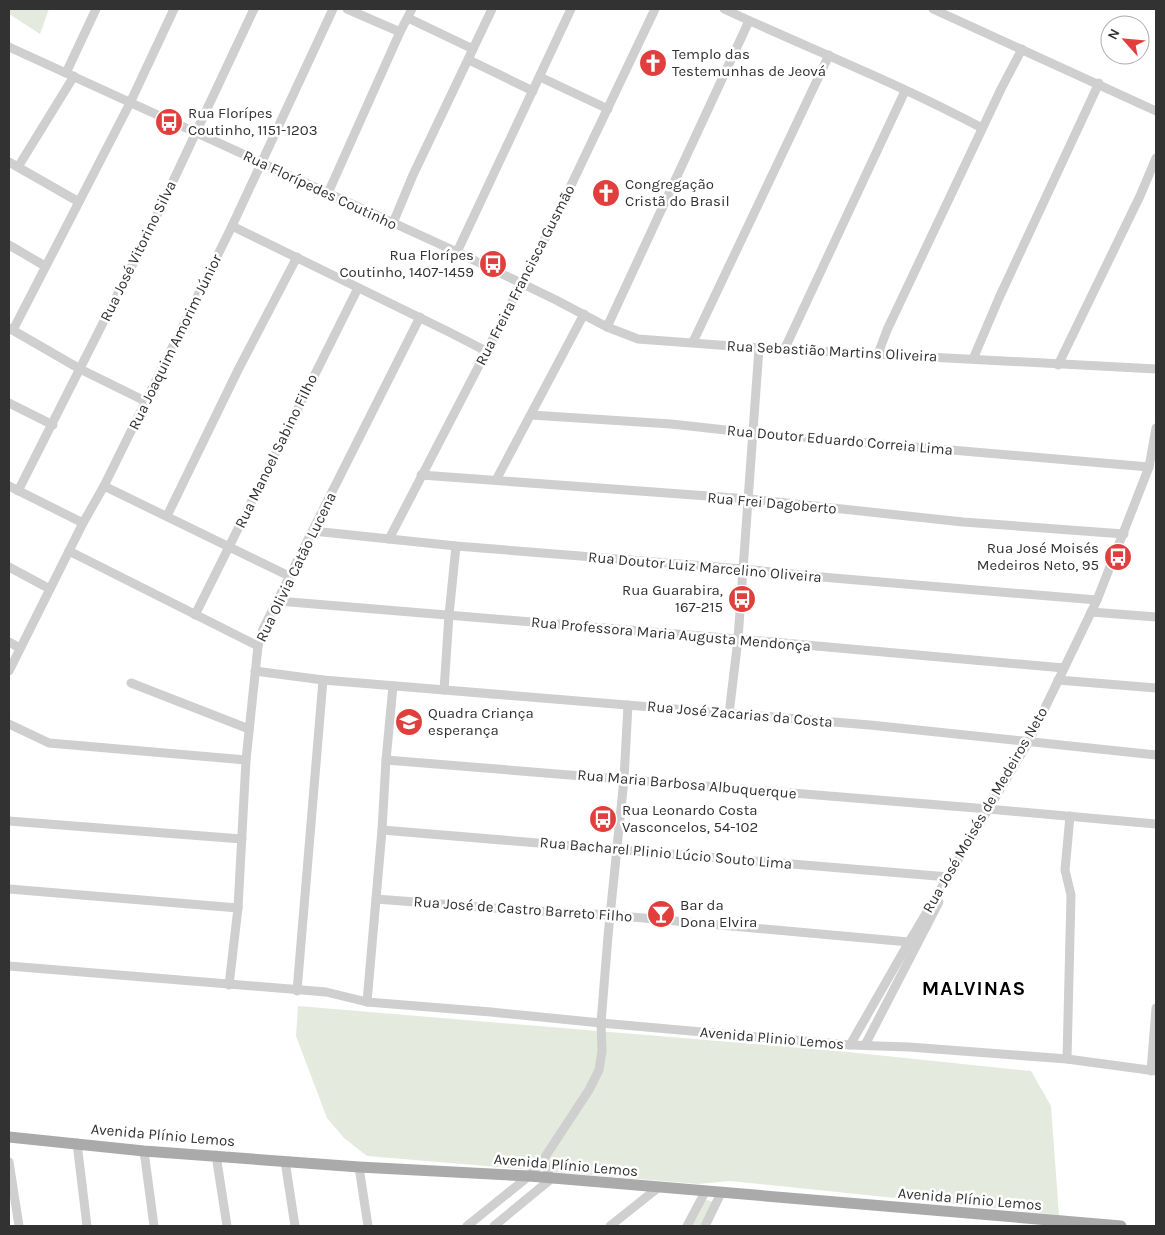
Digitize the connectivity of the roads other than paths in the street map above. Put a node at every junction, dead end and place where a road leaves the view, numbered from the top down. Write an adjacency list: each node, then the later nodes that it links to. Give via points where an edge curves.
1 (96, 9): 20 (street)
2 (174, 9): 25 (street)
3 (254, 9): 29 (street, Rua José Vitorino Silva)
4 (333, 9): 32 (street, Rua Joaquim Amorim Júnior)
5 (347, 9): 14 (street)
6 (412, 9): 12 (street)
7 (492, 9): 16 (street)
8 (571, 9): 21 (street)
9 (655, 9): 26 (street, Rua Freira Francisca Gusmão)
10 (724, 9): 13 (street)
11 (939, 10): 17 (street)
12 (408, 18): 14 (street); 16 (street)
13 (749, 21): 18 (street); 46 (street)
14 (400, 32): 34 (street)
15 (9, 47): 20 (street, Rua Florípedes Coutinho)
16 (473, 49): 19 (street)
17 (1022, 49): 22 (street); 28 (street)
18 (829, 55): 24 (street); 48 (street)
19 (469, 60): 23 (street); 36 (street)
20 (70, 75): 25 (street, Rua Florípedes Coutinho); 33 (street)
21 (540, 77): 23 (street); 26 (street)
22 (1099, 83): 27 (street); 53 (street)
23 (533, 91): 39 (street)
24 (905, 91): 28 (street); 50 (street)
25 (130, 103): 29 (street, Rua Florípedes Coutinho); 35 (street)
26 (608, 109): 42 (street, Rua Freira Francisca Gusmão)
27 (1156, 111)
28 (982, 128): 52 (street)
29 (195, 133): 32 (street, Rua Florípedes Coutinho); 55 (street, Rua José Vitorino Silva)
30 (1156, 158): 54 (street)
31 (9, 162): 33 (street)
32 (261, 163): 34 (street, Rua Florípedes Coutinho); 37 (street, Rua Joaquim Amorim Júnior)
33 (18, 167): 35 (street)
34 (328, 193): 36 (street, Rua Florípedes Coutinho)
35 (79, 202): 41 (street)
36 (393, 223): 39 (street, Rua Florípedes Coutinho)
37 (232, 226): 40 (street); 57 (street, Rua Joaquim Amorim Júnior)
38 (9, 245): 41 (street)
39 (458, 252): 42 (street, Rua Florípedes Coutinho)
40 (296, 257): 43 (street); 70 (street)
41 (45, 266): 47 (street)
42 (522, 283): 44 (street, Rua Sebastião Martins Oliveira); 51 (street, Rua Freira Francisca Gusmão)
43 (358, 288): 45 (street); 76 (street, Rua Manoel Sabino Filho)
44 (584, 314): 46 (street, Rua Sebastião Martins Oliveira); 59 (street)
45 (420, 318): 51 (street); 72 (street, Rua Olivia Catão Lucena)
46 (607, 327): 48 (street, Rua Sebastião Martins Oliveira, via 638,339)
47 (11, 329): 55 (street)
48 (693, 342): 49 (street, Rua Sebastião Martins Oliveira)
49 (759, 348): 50 (street, Rua Sebastião Martins Oliveira); 62 (street)
50 (785, 348): 52 (street, Rua Sebastião Martins Oliveira)
51 (486, 352): 64 (street, Rua Freira Francisca Gusmão)
52 (878, 354): 53 (street, Rua Sebastião Martins Oliveira)
53 (973, 359): 54 (street, Rua Sebastião Martins Oliveira)
54 (1058, 365): 56 (street, Rua Sebastião Martins Oliveira)
55 (80, 369): 57 (street); 60 (street, Rua José Vitorino Silva)
56 (1156, 369)
57 (145, 401): 67 (street, Rua Joaquim Amorim Júnior)
58 (9, 402): 60 (street)
59 (531, 415): 62 (street, Rua Doutor Eduardo Correia Lima); 65 (street)
60 (52, 425): 68 (street, Rua José Vitorino Silva)
61 (1156, 428): 63 (street, Rua José Moisés de Medeiros Neto)
62 (753, 433): 63 (street, Rua Doutor Eduardo Correia Lima); 69 (street)
63 (1149, 467): 73 (street, Rua José Moisés de Medeiros Neto)
64 (421, 475): 65 (street, Rua Frei Dagoberto); 74 (street, Rua Freira Francisca Gusmão)
65 (496, 480): 69 (street, Rua Frei Dagoberto)
66 (9, 486): 68 (street)
67 (104, 486): 70 (street); 71 (street, Rua Joaquim Amorim Júnior)
68 (18, 491): 71 (street)
69 (749, 499): 73 (street, Rua Frei Dagoberto, via 964,522); 79 (street)
70 (167, 516): 76 (street)
71 (83, 523): 77 (street, Rua Joaquim Amorim Júnior)
72 (313, 532): 74 (street, Rua Doutor Luiz Marcelino Oliveira); 80 (street, Rua Olivia Catão Lucena)
73 (1124, 534): 82 (street, Rua José Moisés de Medeiros Neto)
74 (389, 538): 75 (street, Rua Doutor Luiz Marcelino Oliveira)
75 (456, 546): 79 (street, Rua Doutor Luiz Marcelino Oliveira); 86 (street)
76 (228, 548): 80 (street); 85 (street, Rua Manoel Sabino Filho)
77 (69, 551): 81 (street, Rua Joaquim Amorim Júnior); 85 (street)
78 (9, 566): 81 (street)
79 (743, 569): 82 (street, Rua Doutor Luiz Marcelino Oliveira); 88 (street)
80 (289, 576): 83 (street, Rua Olivia Catão Lucena)
81 (50, 589): 91 (street, Rua Joaquim Amorim Júnior)
82 (1097, 600): 84 (street, Rua José Moisés de Medeiros Neto)
83 (278, 601): 86 (street, Rua Professora Maria Augusta Mendonça); 90 (street, Rua Olivia Catão Lucena)
84 (1091, 612): 87 (street); 92 (street, Rua José Moisés de Medeiros Neto)
85 (194, 615): 90 (street)
86 (449, 615): 88 (street, Rua Professora Maria Augusta Mendonça); 100 (street)
87 (1156, 617)
88 (738, 639): 92 (street, Rua Professora Maria Augusta Mendonça); 102 (street)
89 (9, 642): 91 (street)
90 (258, 646): 94 (street, Rua Olivia Catão Lucena)
91 (20, 648): 93 (street, Rua Joaquim Amorim Júnior)
92 (1064, 668): 96 (street, Rua José Moisés de Medeiros Neto)
93 (9, 671)
94 (255, 672): 95 (street, Rua José Zacarias da Costa); 104 (street, Rua Olivia Catão Lucena)
95 (323, 680): 98 (street, Rua José Zacarias da Costa); 125 (street)
96 (1058, 680): 99 (street); 105 (street, Rua José Moisés de Medeiros Neto)
97 (131, 683): 104 (street)
98 (393, 686): 100 (street, Rua José Zacarias da Costa); 108 (street)
99 (1156, 688)
100 (444, 690): 101 (street, Rua José Zacarias da Costa)
101 (628, 705): 102 (street, Rua José Zacarias da Costa); 109 (street)
102 (729, 714): 105 (street, Rua José Zacarias da Costa)
103 (9, 724): 107 (street, via 50,742)
104 (249, 729): 107 (street, Rua Olivia Catão Lucena)
105 (1029, 741): 106 (street, Rua José Zacarias da Costa); 110 (street, Rua José Moisés de Medeiros Neto)
106 (1156, 755)
107 (246, 760): 115 (street, Rua Olivia Catão Lucena)
108 (386, 760): 109 (street, Rua Maria Barbosa Albuquerque); 114 (street)
109 (624, 778): 110 (street, Rua Maria Barbosa Albuquerque); 116 (street)
110 (988, 809): 111 (street, Rua Maria Barbosa Albuquerque); 117 (street, Rua José Moisés de Medeiros Neto); 130 (street)
111 (1070, 816): 113 (street, Rua Maria Barbosa Albuquerque); 131 (street, via 1065,870 1071,895)
112 (9, 821): 115 (street)
113 (1156, 824)
114 (382, 830): 116 (street, Rua Bacharel Plinio Lúcio Souto Lima); 119 (street)
115 (242, 839): 120 (street, Rua Olivia Catão Lucena)
116 (617, 849): 117 (street, Rua Bacharel Plinio Lúcio Souto Lima); 121 (street)
117 (949, 877): 122 (street, Rua José Moisés de Medeiros Neto)
118 (9, 889): 120 (street)
119 (376, 899): 121 (street, Rua José de Castro Barreto Filho); 126 (street)
120 (238, 908): 124 (street, Rua Olivia Catão Lucena)
121 (610, 915): 122 (street, Rua José de Castro Barreto Filho); 128 (street)
122 (909, 942): 129 (street, Rua José Moisés de Medeiros Neto)
123 (9, 966): 124 (street)
124 (229, 985): 125 (street)
125 (297, 991): 126 (street, via 326,992)
126 (367, 1002): 128 (street, Avenida Plinio Lemos)
127 (1156, 1008): 132 (street)
128 (601, 1023): 129 (street, Avenida Plinio Lemos); 137 (street, via 599,1070)
129 (850, 1045): 130 (street, Avenida Plinio Lemos)
130 (865, 1045): 131 (street, Avenida Plinio Lemos)
131 (1067, 1059): 132 (street, Avenida Plinio Lemos)
132 (1154, 1071)
133 (9, 1137): 134 (main road, Avenida Plínio Lemos)
134 (77, 1143): 135 (main road, Avenida Plínio Lemos); 148 (street)
135 (144, 1151): 136 (main road, Avenida Plínio Lemos); 149 (street)
136 (216, 1155): 138 (main road, Avenida Plínio Lemos); 150 (street)
137 (543, 1160): 141 (street); 142 (street)
138 (285, 1161): 140 (main road, Avenida Plínio Lemos); 151 (street)
139 (9, 1162): 147 (street)
140 (359, 1167): 141 (main road, Avenida Plínio Lemos); 152 (street)
141 (529, 1176): 142 (main road, Avenida Plínio Lemos); 153 (street)
142 (551, 1179): 143 (main road, Avenida Plínio Lemos); 154 (street)
143 (659, 1188): 144 (main road, Avenida Plínio Lemos); 155 (street)
144 (706, 1192): 145 (main road, Avenida Plínio Lemos); 156 (street)
145 (721, 1193): 146 (main road, Avenida Plínio Lemos); 157 (street)
146 (1075, 1224): 158 (main road, Avenida Plínio Lemos)
147 (19, 1226)
148 (87, 1226)
149 (154, 1226)
150 (227, 1226)
151 (295, 1226)
152 (368, 1226)
153 (467, 1226)
154 (494, 1226)
155 (610, 1226)
156 (687, 1226)
157 (706, 1226)
158 (1121, 1226)

